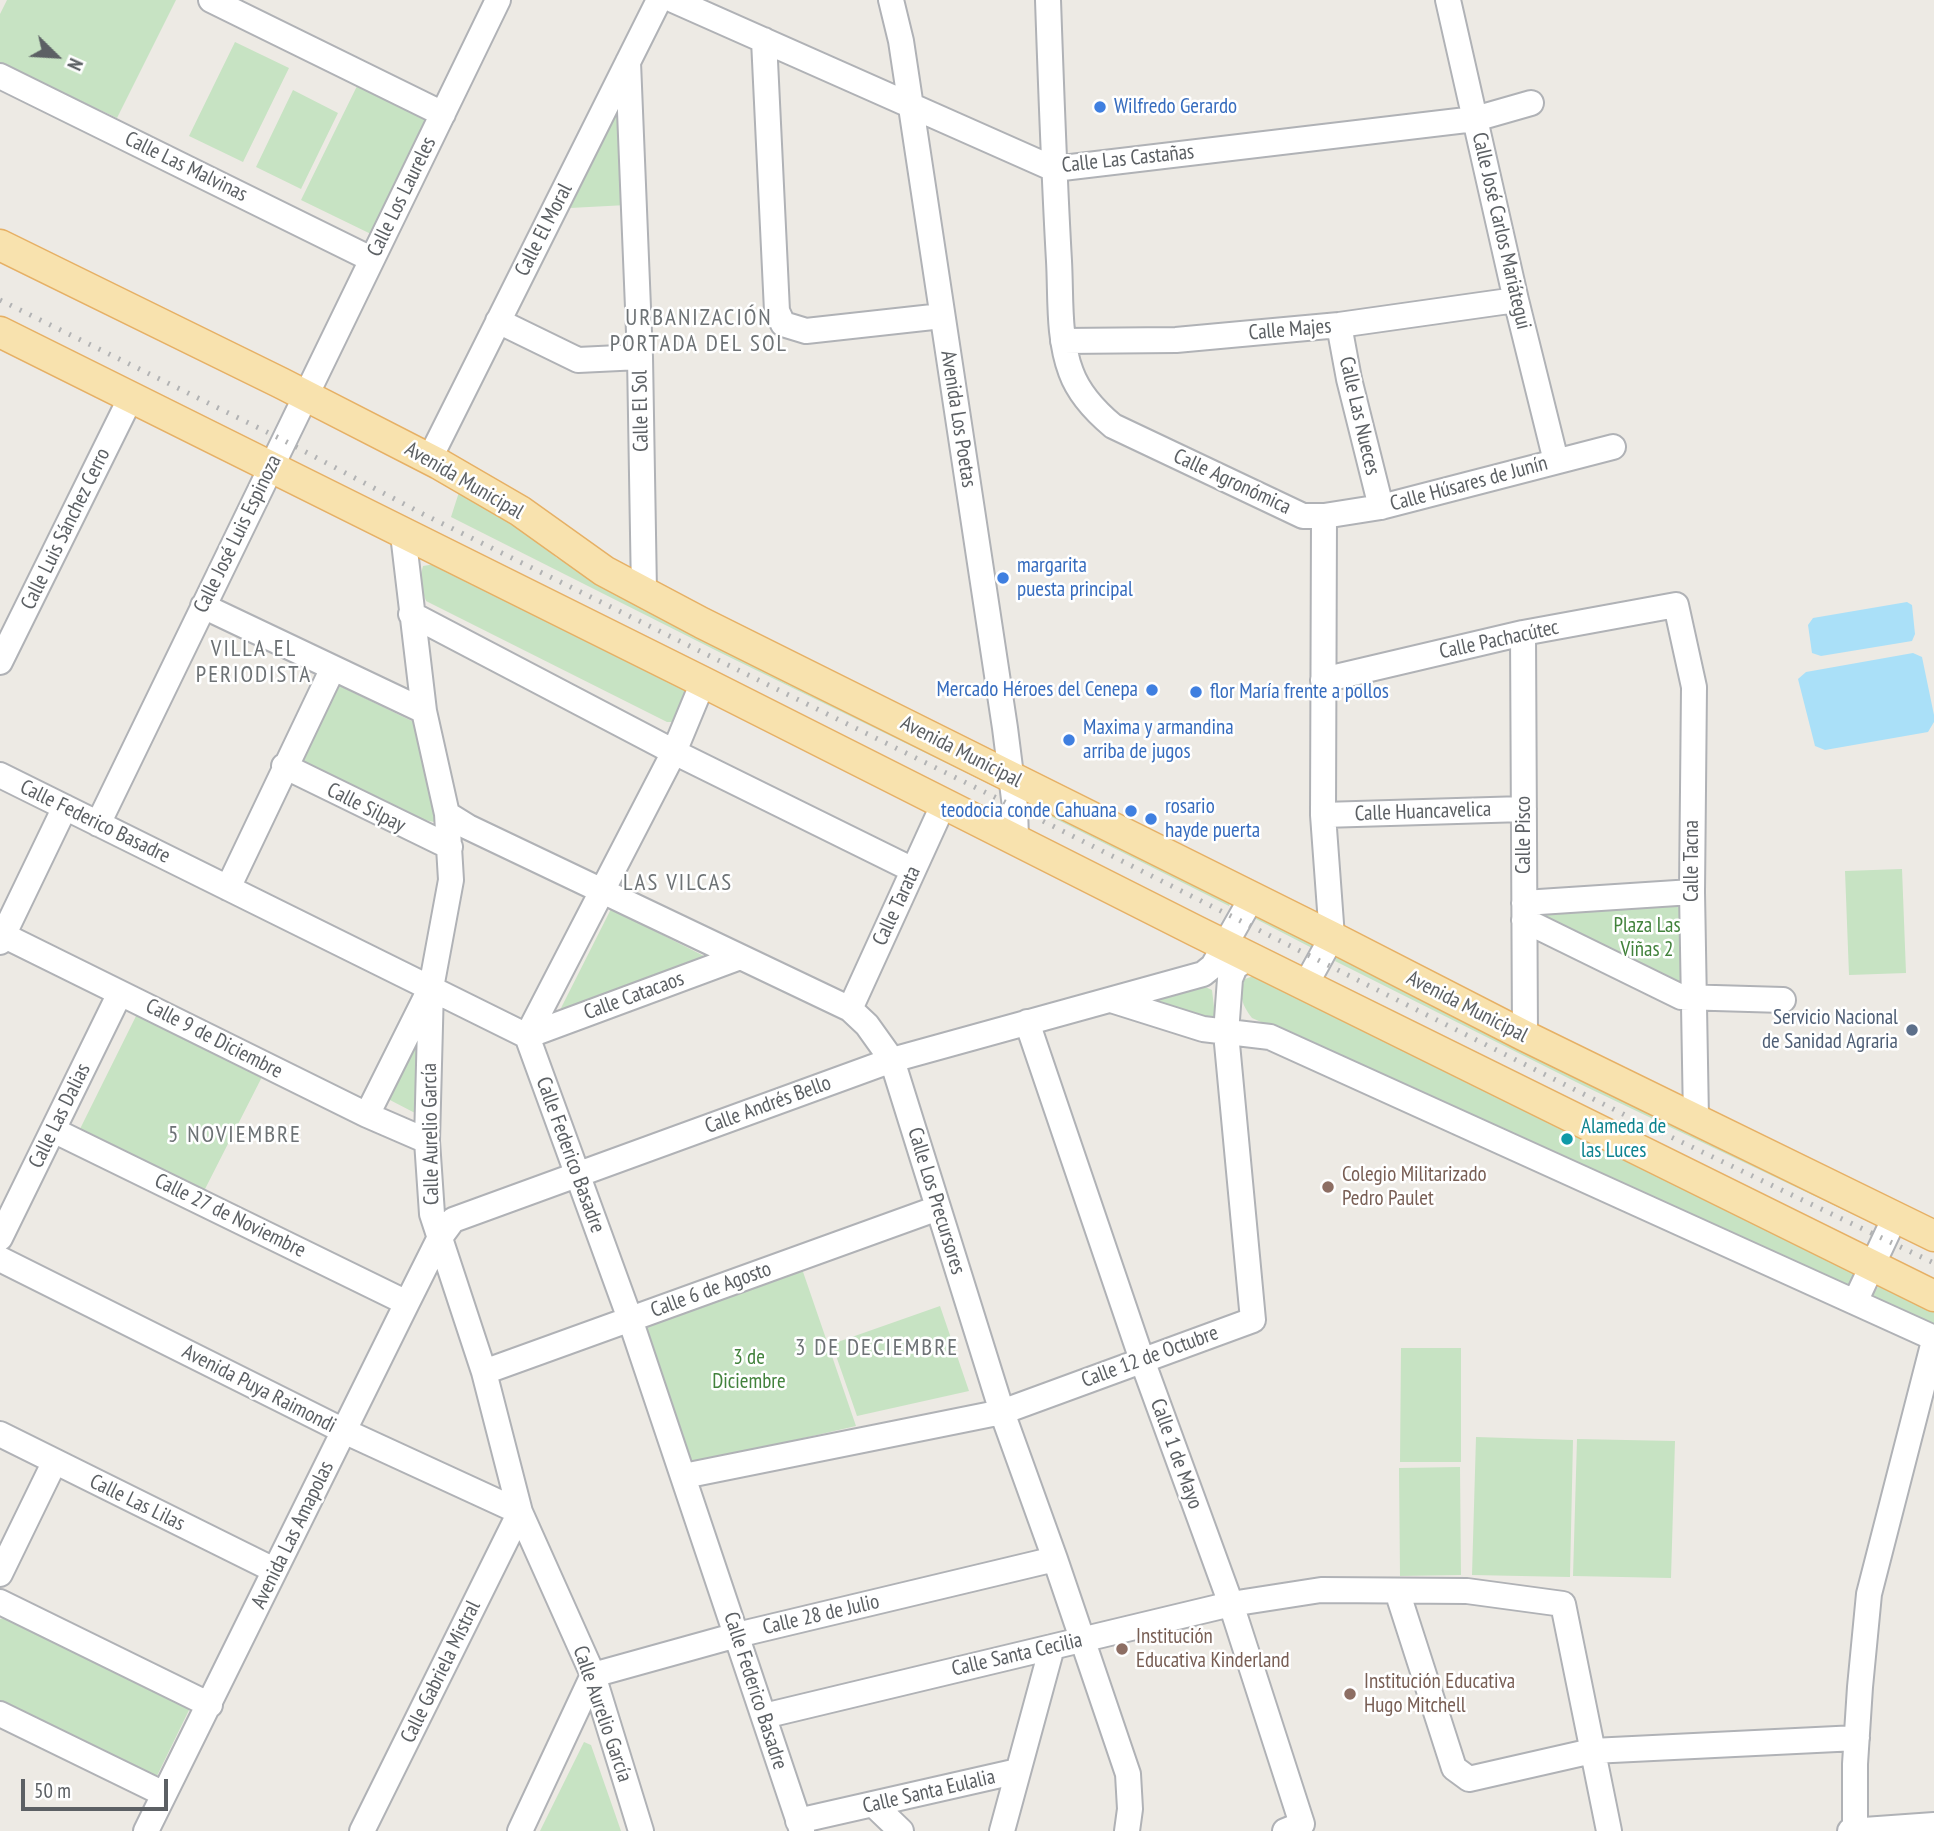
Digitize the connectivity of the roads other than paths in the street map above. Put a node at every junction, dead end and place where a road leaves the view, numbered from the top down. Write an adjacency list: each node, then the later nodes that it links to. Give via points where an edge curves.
1 (211, 0): 13 (street)
2 (498, 0): 13 (street, Calle Los Laureles)
3 (659, 0): 9 (street, Calle El Moral)
4 (673, 0): 8 (street, Calle Las Castañas)
5 (891, 0): 12 (street, Avenida Los Poetas)
6 (1048, 0): 15 (street, Calle Agronómica)
7 (1448, 0): 14 (street, Calle José Carlos Mariátegui)
8 (764, 40): 12 (street, Calle Las Castañas); 19 (street, via 777,311 783,324 806,331)
9 (628, 62): 20 (street, Calle El Moral); 24 (street, Calle El Sol)
10 (0, 76): 17 (street, Calle Las Malvinas)
11 (1531, 103): 14 (street, Calle Las Castañas)
12 (910, 104): 15 (street, Calle Las Castañas); 19 (street, Avenida Los Poetas)
13 (443, 114): 17 (street, Calle Los Laureles)
14 (1475, 119): 15 (street, Calle Las Castañas); 18 (street, Calle José Carlos Mariátegui)
15 (1054, 169): 23 (street, Calle Agronómica)
16 (0, 244): 25 (main road, Avenida Municipal)
17 (371, 259): 25 (street, Calle Los Laureles)
18 (1516, 300): 21 (street, Calle Majes); 29 (street, Calle José Carlos Mariátegui)
19 (943, 316): 47 (street, Avenida Los Poetas)
20 (498, 321): 24 (street, via 578,360); 28 (street, Calle El Moral)
21 (1339, 325): 23 (street, Calle Majes, via 1176,340); 31 (street, Calle Las Nueces)
22 (0, 332): 26 (main road)
23 (1063, 341): 32 (street, Calle Agronómica, via 1079,389 1113,426 1303,516)
24 (640, 357): 34 (street, Calle El Sol)
25 (305, 395): 28 (main road, Avenida Municipal); 30 (street, Calle José Luis Espinoza)
26 (131, 397): 30 (main road); 39 (street, Calle Luis Sánchez Cerro)
27 (1613, 447): 29 (street, Calle Húsares de Junín)
28 (429, 460): 34 (main road, Avenida Municipal, via 520,511 580,556)
29 (1556, 461): 31 (street, Calle Húsares de Junín)
30 (271, 466): 33 (main road); 36 (street, Calle José Luis Espinoza)
31 (1381, 507): 32 (street, Calle Húsares de Junín)
32 (1324, 516): 41 (street)
33 (404, 534): 37 (street, Calle Aurelio García); 42 (main road)
34 (643, 592): 47 (main road, Avenida Municipal)
35 (1676, 604): 38 (street, Calle Pachacútec); 59 (street, Calle Tacna, via 1694,687)
36 (203, 606): 40 (street); 53 (street, Calle José Luis Espinoza)
37 (411, 614): 43 (street, Calle Aurelio García); 44 (street)
38 (1523, 633): 41 (street, Calle Pachacútec); 50 (street, Calle Pisco)
39 (0, 662)
40 (332, 668): 43 (street); 45 (street)
41 (1323, 680): 52 (street)
42 (703, 682): 44 (street); 48 (main road)
43 (424, 711): 51 (street, Calle Aurelio García)
44 (674, 752): 56 (street); 58 (street)
45 (284, 766): 55 (street, Calle Silpay); 57 (street)
46 (0, 775): 49 (street, Calle Federico Basadre)
47 (1011, 777): 54 (street, Avenida Los Poetas); 60 (main road, Avenida Municipal)
48 (944, 803): 54 (main road); 56 (street, Calle Tarata)
49 (65, 807): 53 (street, Calle Federico Basadre); 63 (street)
50 (1524, 809): 52 (street, Calle Huancavelica); 61 (street, Calle Pisco)
51 (447, 814): 55 (street, Calle Aurelio García); 58 (street, Calle Los Precursores)
52 (1323, 815): 62 (street)
53 (98, 824): 57 (street, Calle Federico Basadre)
54 (1016, 839): 64 (main road)
55 (450, 847): 67 (street, Calle Aurelio García, via 451,880)
56 (913, 870): 72 (street, Calle Tarata)
57 (228, 888): 67 (street, Calle Federico Basadre)
58 (603, 892): 65 (street, Calle Los Precursores); 75 (street)
59 (1692, 892): 61 (street); 69 (street, Calle Tacna)
60 (1251, 899): 62 (main road, Avenida Municipal); 64 (street, Calle Andrés Bello)
61 (1524, 911): 69 (street, via 1681,997); 76 (street, Calle Pisco)
62 (1332, 937): 66 (street); 76 (main road, Avenida Municipal)
63 (2, 938): 68 (street, Calle 9 de Diciembre)
64 (1237, 951): 66 (main road); 70 (street, Calle Andrés Bello, via 1203,974); 74 (street, Calle 12 de Octubre)
65 (740, 957): 72 (street, Calle Los Precursores); 75 (street, Calle Catacaos)
66 (1306, 984): 89 (main road)
67 (431, 988): 75 (street, Calle Federico Basadre); 78 (street); 81 (street, Calle Aurelio García)
68 (120, 993): 78 (street, Calle 9 de Diciembre); 80 (street, Calle Las Dalias)
69 (1694, 999): 71 (street); 79 (street, Calle Tacna)
70 (1110, 1000): 73 (street, Calle Andrés Bello); 74 (street)
71 (1783, 1000)
72 (850, 1009): 77 (street, Calle Los Precursores)
73 (1027, 1022): 77 (street, Calle Andrés Bello); 95 (street, Calle 1 de Mayo)
74 (1226, 1033): 91 (street, via 1270,1037); 95 (street, Calle 12 de Octubre, via 1252,1320)
75 (527, 1036): 82 (street, Calle Federico Basadre)
76 (1525, 1037): 79 (main road, Avenida Municipal)
77 (892, 1060): 82 (street, Calle Andrés Bello); 83 (street, Calle Los Precursores)
78 (367, 1115): 81 (street, Calle 9 de Diciembre)
79 (1696, 1119): 84 (main road, Avenida Municipal)
80 (53, 1130): 86 (street, Calle Las Dalias); 92 (street, Calle 27 de Noviembre)
81 (427, 1142): 87 (street, Calle Aurelio García, via 432,1214)
82 (578, 1175): 87 (street, Calle Andrés Bello, via 453,1220); 93 (street, Calle Federico Basadre)
83 (938, 1208): 93 (street, Calle 6 de Agosto); 97 (street, Calle Los Precursores)
84 (1895, 1217): 85 (main road, Avenida Municipal); 89 (street)
85 (1934, 1236)
86 (0, 1238)
87 (439, 1239): 92 (street, Avenida Las Amapolas); 96 (street, Calle Aurelio García)
88 (0, 1259): 98 (street, Avenida Puya Raimondi)
89 (1873, 1266): 90 (main road); 91 (street)
90 (1934, 1296)
91 (1855, 1302): 94 (street)
92 (407, 1303): 98 (street, Avenida Las Amapolas)
93 (629, 1319): 96 (street, Calle 6 de Agosto); 101 (street, Calle Federico Basadre)
94 (1934, 1339): 116 (street, via 1869,1594)
95 (1142, 1360): 97 (street, Calle 12 de Octubre); 108 (street, Calle 1 de Mayo)
96 (484, 1372): 102 (street, Calle Aurelio García)
97 (1002, 1412): 101 (street, Calle 12 de Octubre); 103 (street, Calle Los Precursores)
98 (344, 1431): 102 (street, Avenida Puya Raimondi); 104 (street, Avenida Las Amapolas)
99 (0, 1434): 100 (street, Calle Las Lilas)
100 (54, 1463): 104 (street, Calle Las Lilas); 105 (street)
101 (684, 1476): 109 (street, Calle Federico Basadre)
102 (520, 1512): 112 (street, Calle Aurelio García); 124 (street, Calle Gabriela Mistral)
103 (1055, 1559): 109 (street, Calle 28 de Julio); 110 (street, Calle Los Precursores)
104 (274, 1570): 113 (street, Avenida Las Amapolas)
105 (0, 1574)
106 (1397, 1591): 108 (street, Calle Santa Cecilia, via 1321,1590); 117 (street, Calle Santa Cecilia, via 1467,1591 1563,1604); 117 (street, via 1458,1772 1464,1778)
107 (0, 1602): 113 (street)
108 (1231, 1604): 110 (street, Calle Santa Cecilia); 130 (street, Calle 1 de Mayo, via 1302,1824)
109 (737, 1635): 112 (street, Calle 28 de Julio); 115 (street, Calle Federico Basadre)
110 (1081, 1640): 111 (street, Calle Santa Cecilia); 129 (street, Calle Los Precursores, via 1128,1774)
111 (1052, 1647): 115 (street, Calle Santa Cecilia); 118 (street)
112 (593, 1675): 125 (street); 126 (street, Calle Aurelio García)
113 (210, 1705): 119 (street, Avenida Las Amapolas)
114 (0, 1714): 119 (street)
115 (764, 1716): 122 (street, Calle Federico Basadre)
116 (1857, 1738): 117 (street); 132 (street)
117 (1592, 1751): 131 (street)
118 (1018, 1771): 120 (street, Calle Santa Eulalia); 128 (street)
119 (164, 1794): 123 (street, Avenida Las Amapolas)
120 (874, 1805): 122 (street, Calle Santa Eulalia); 127 (street)
121 (1934, 1825): 132 (street)
122 (800, 1826)
123 (146, 1831)
124 (362, 1831)
125 (520, 1831)
126 (641, 1831)
127 (901, 1831)
128 (1002, 1831)
129 (1127, 1831)
130 (1285, 1831)
131 (1609, 1831)
132 (1853, 1831)

